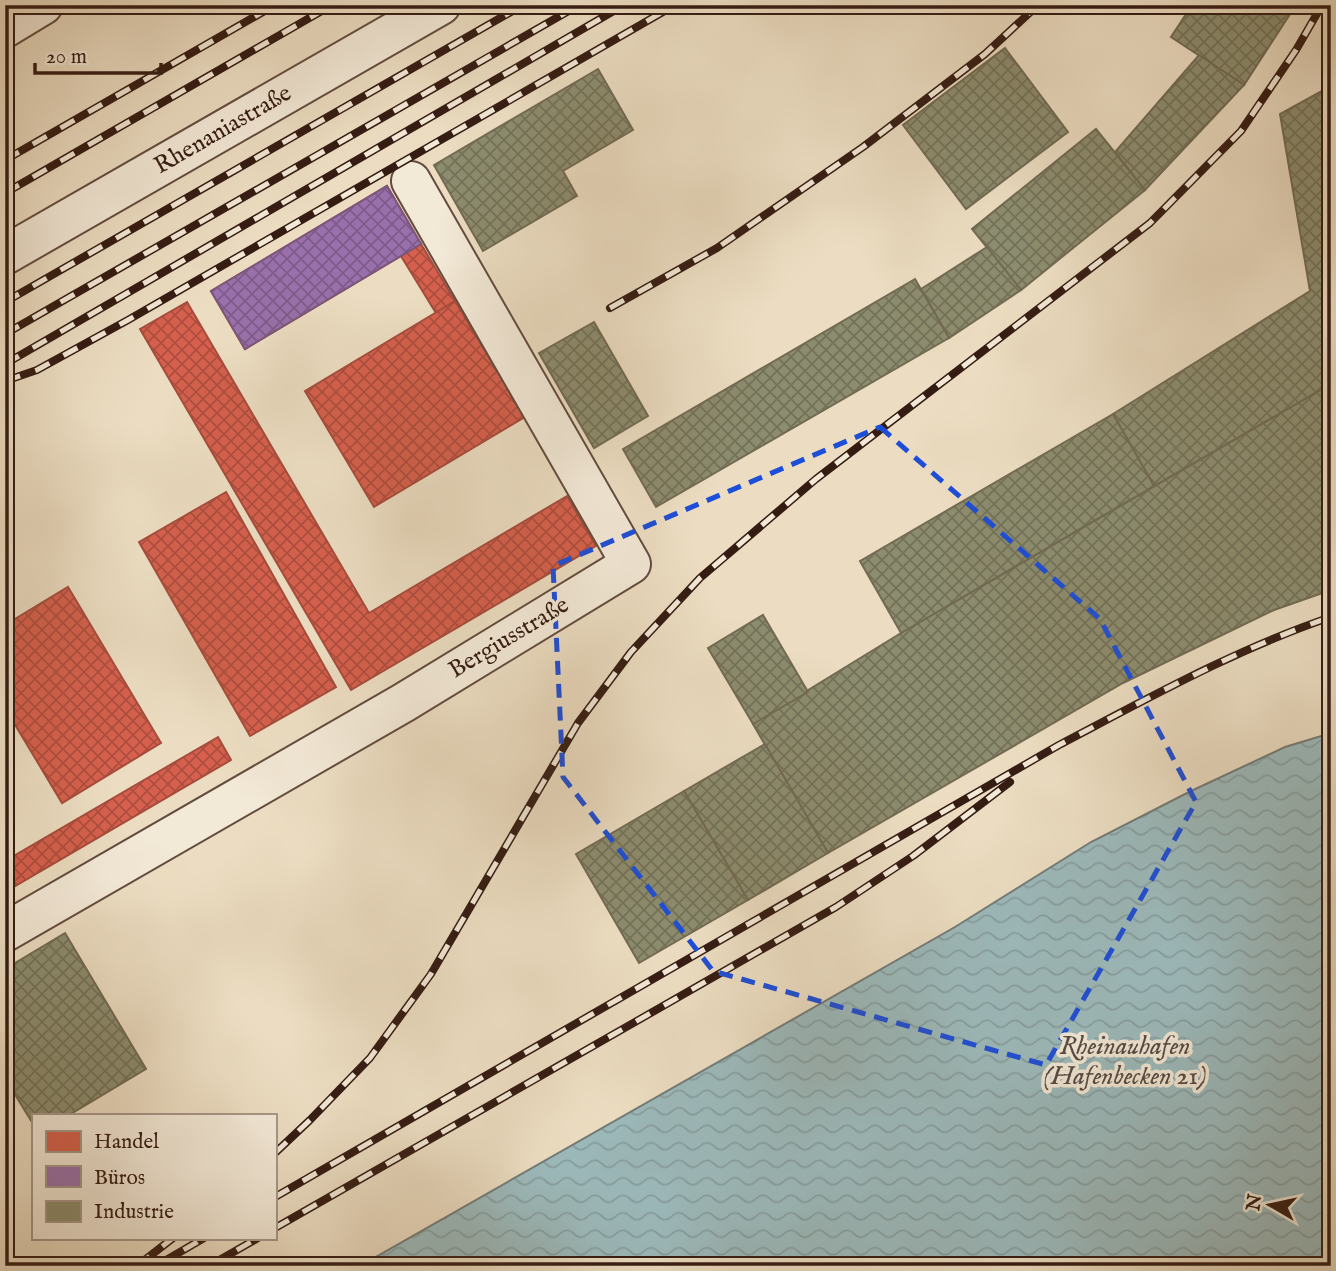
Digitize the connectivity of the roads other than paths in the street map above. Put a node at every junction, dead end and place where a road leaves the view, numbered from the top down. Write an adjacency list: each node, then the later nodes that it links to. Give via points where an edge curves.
1 (43, 5): 3 (street)
2 (441, 5): 5 (street, Rhenaniastraße)
3 (5, 27)
4 (411, 181): 6 (street, Bergiusstraße, via 631,564 403,703)
5 (5, 256)
6 (5, 932)

